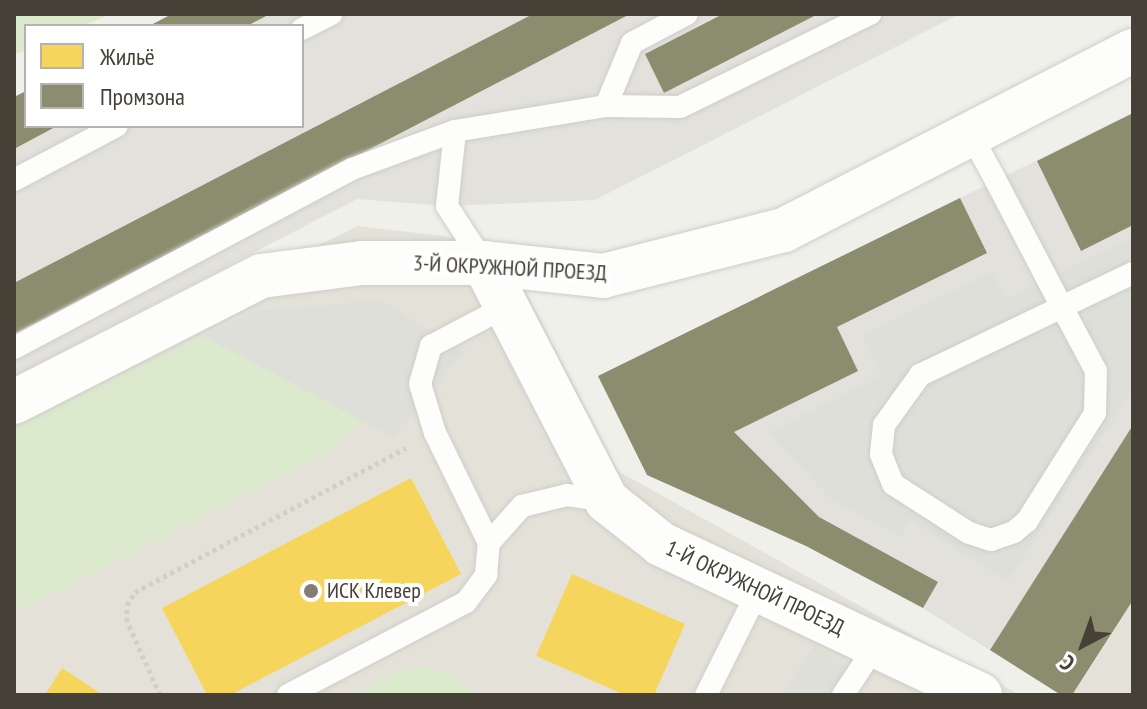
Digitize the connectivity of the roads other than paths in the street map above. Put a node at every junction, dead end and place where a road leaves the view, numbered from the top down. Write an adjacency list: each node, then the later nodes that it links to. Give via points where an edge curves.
1 (331, 14): 4 (lane)
2 (687, 14): 6 (lane, via 632,43)
3 (870, 14): 6 (lane, via 680,107)
4 (304, 28)
5 (1133, 51): 9 (street, 3-Й ОКРУЖНОЙ ПРОЕЗД)
6 (606, 106): 8 (lane)
7 (113, 128): 10 (lane)
8 (455, 131): 11 (lane, via 447,206); 15 (lane, via 352,169)
9 (969, 131): 11 (street, 3-Й ОКРУЖНОЙ ПРОЕЗД, via 784,230 603,276); 14 (lane)
10 (14, 180)
11 (484, 263): 13 (street, 1-Й ОКРУЖНОЙ ПРОЕЗД); 16 (street, 3-Й ОКРУЖНОЙ ПРОЕЗД, via 362,263 261,276)
12 (1133, 273): 14 (lane)
13 (509, 305): 17 (street, 1-Й ОКРУЖНОЙ ПРОЕЗД); 18 (lane, via 431,346 420,384 435,433)
14 (1062, 307): 14 (lane, via 1096,371 1097,401 1085,432 1027,521 991,540 969,533 893,484 881,454 884,425 920,375)
15 (14, 348)
16 (14, 402)
17 (607, 501): 18 (lane, via 567,495 522,506); 19 (street, 1-Й ОКРУЖНОЙ ПРОЕЗД, via 661,544)
18 (489, 543): 21 (lane, via 486,575 466,602)
19 (758, 591): 20 (street, 1-Й ОКРУЖНОЙ ПРОЕЗД); 22 (lane)
20 (876, 645): 23 (lane); 24 (street, 1-Й ОКРУЖНОЙ ПРОЕЗД)
21 (288, 695)
22 (706, 695)
23 (843, 695)
24 (980, 695)

